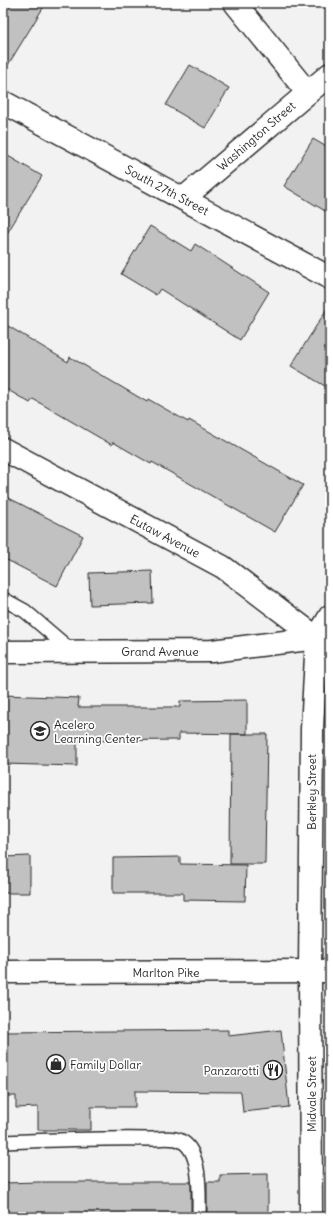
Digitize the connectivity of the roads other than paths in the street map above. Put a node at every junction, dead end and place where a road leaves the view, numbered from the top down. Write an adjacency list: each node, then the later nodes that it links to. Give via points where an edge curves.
1 (235, 3): 2 (street)
2 (322, 84): 4 (street, Washington Street)
3 (3, 102): 4 (street, South 27th Street)
4 (184, 198): 5 (street, South 27th Street)
5 (330, 278)
6 (3, 449): 9 (street, Eutaw Avenue, via 223,567)
7 (3, 599): 11 (lane, via 25,611)
8 (330, 616): 9 (street, Berkley Street)
9 (317, 638): 11 (street, Grand Avenue, via 212,650); 12 (street, Berkley Street, via 312,729)
10 (3, 652): 11 (street, Grand Avenue)
11 (73, 652)
12 (320, 971): 13 (street, Marlton Pike); 16 (street, Midvale Street)
13 (3, 972)
14 (3, 1142): 15 (lane, via 125,1138 172,1139 183,1142 191,1152 199,1172)
15 (199, 1217)
16 (311, 1217)

